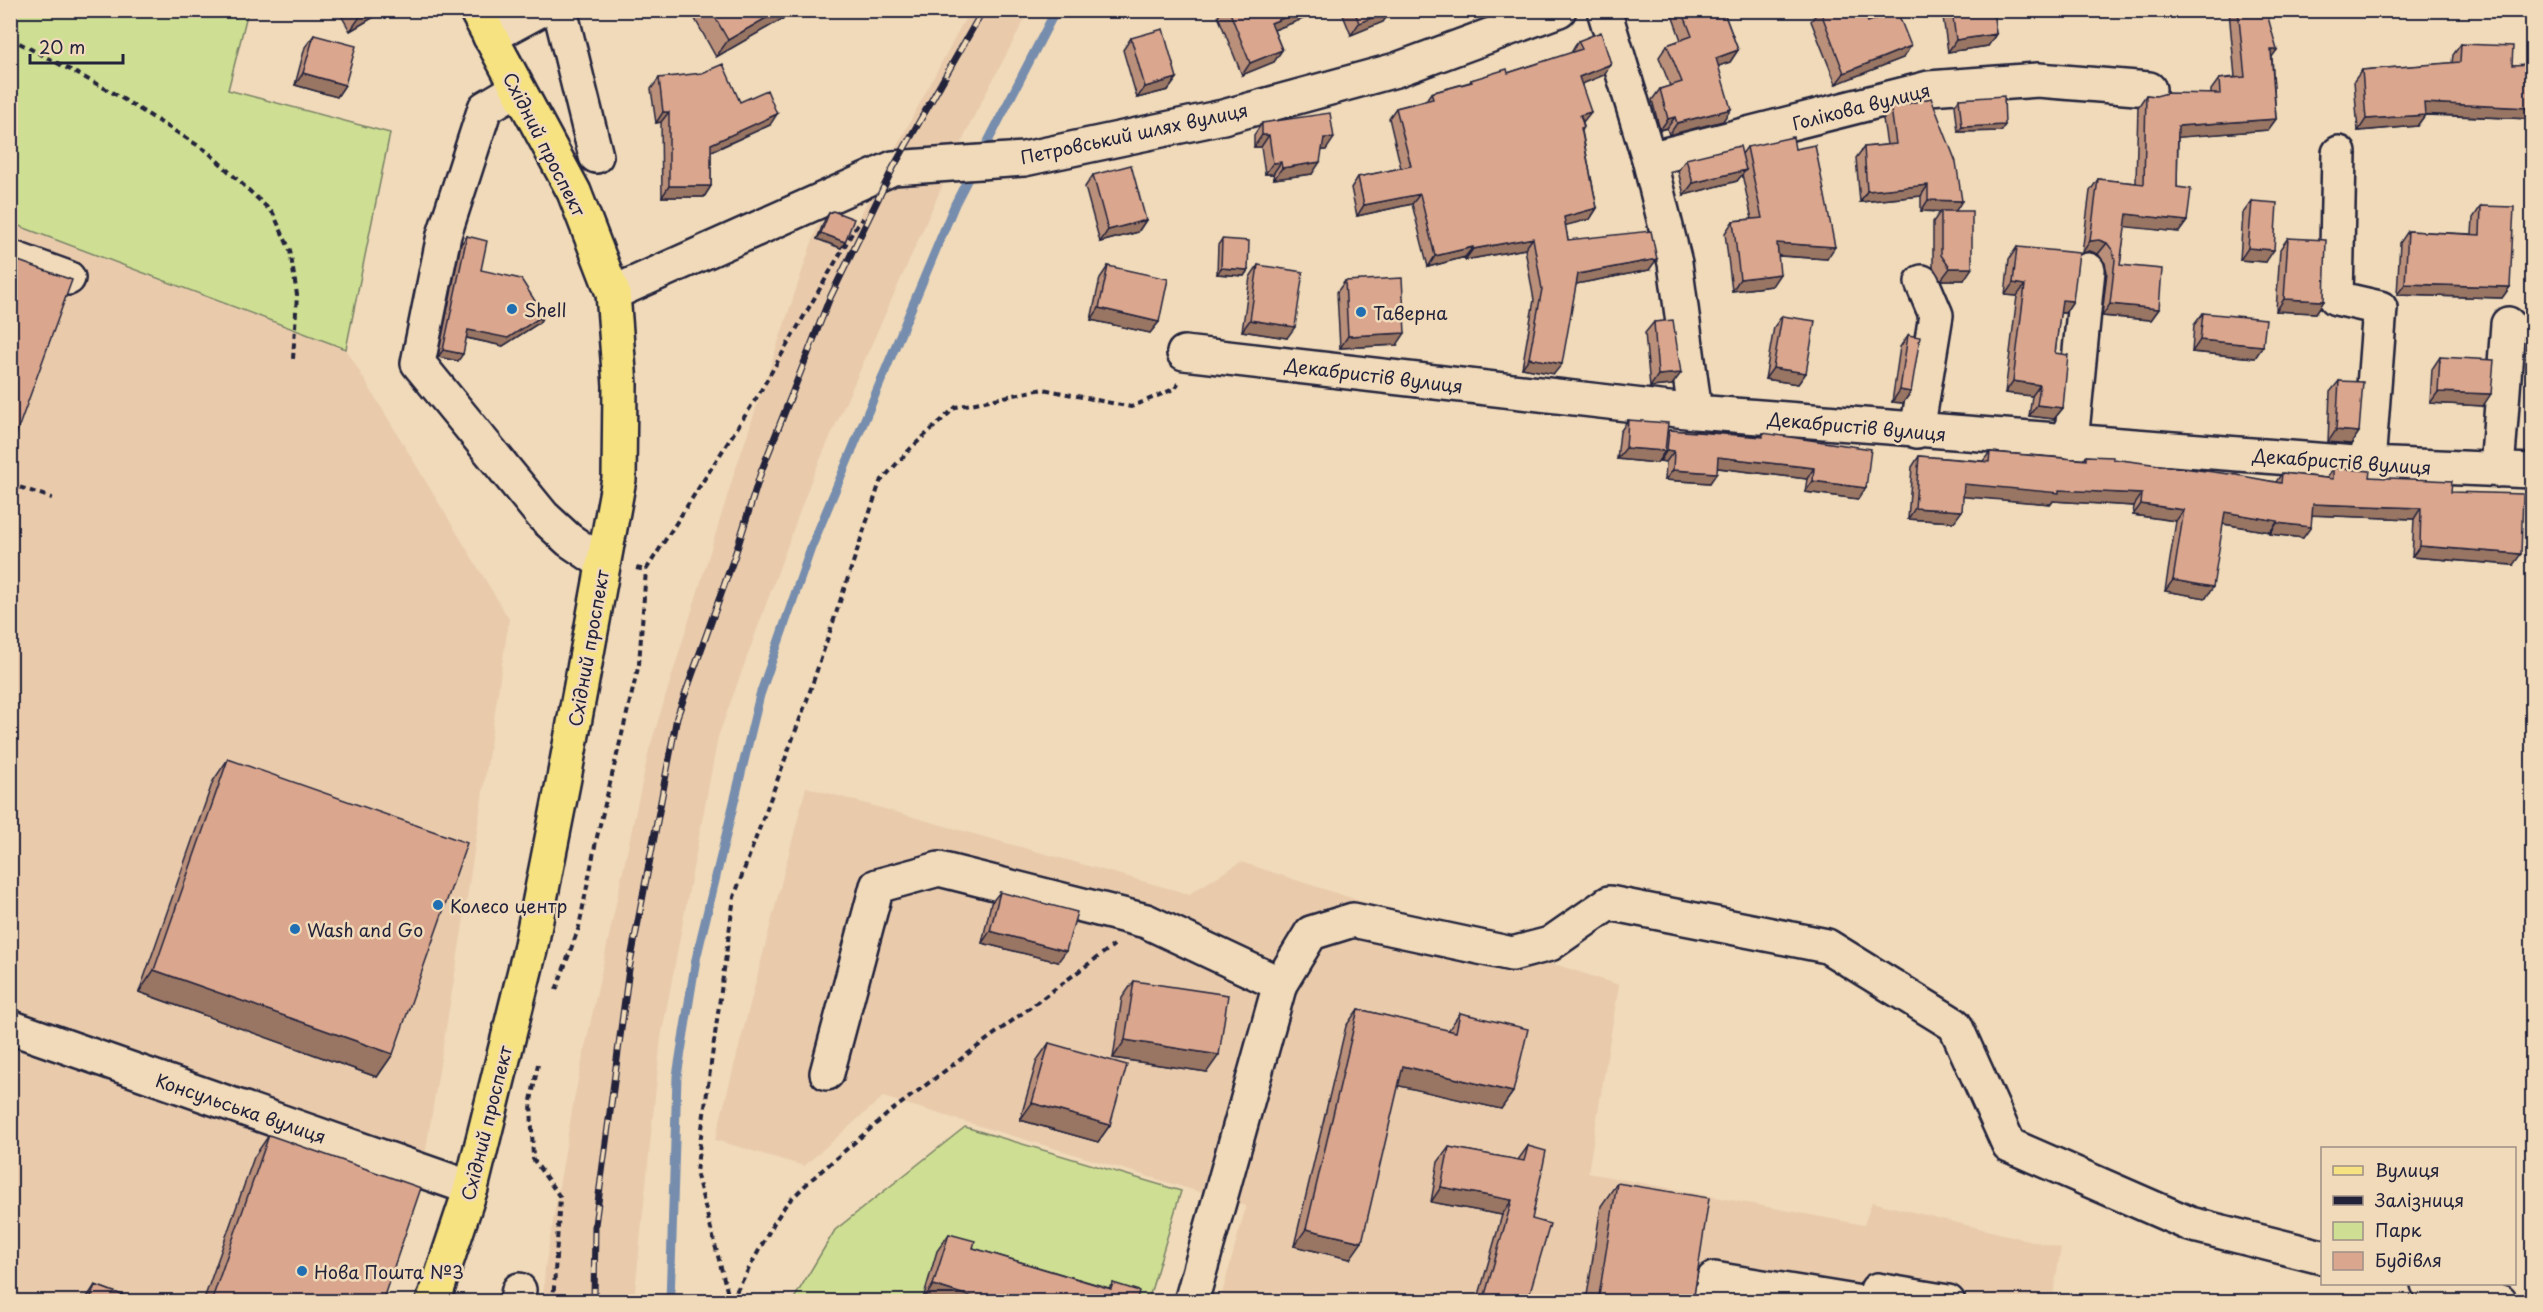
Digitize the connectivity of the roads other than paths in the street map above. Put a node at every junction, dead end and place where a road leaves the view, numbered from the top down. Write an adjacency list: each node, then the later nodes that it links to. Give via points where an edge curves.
1 (540, 10): 5 (street)
2 (560, 10): 9 (street)
3 (1558, 10): 15 (street, Петровський шлях вулиця, via 1396,70 1222,117 1024,159 893,168)
4 (1604, 10): 10 (street)
5 (483, 24): 6 (main road, Східний проспект)
6 (517, 88): 15 (main road, Східний проспект, via 574,192); 24 (street, via 485,108 444,235 418,363 543,516)
7 (2149, 89): 10 (street, Голікова вулиця, via 2038,80 1929,88)
8 (2339, 153): 21 (street, via 2336,298 2380,308)
9 (596, 156)
10 (1649, 159): 18 (street, via 1675,263)
11 (10, 257): 13 (street)
12 (2088, 270): 20 (street)
13 (68, 278)
14 (1922, 282): 19 (street, via 1936,315)
15 (613, 293): 24 (main road, Східний проспект, via 620,385 619,479)
16 (2508, 324): 22 (street)
17 (1184, 353): 18 (street, Декабристів вулиця)
18 (1695, 412): 19 (street, Декабристів вулиця)
19 (1917, 431): 20 (street, Декабристів вулиця)
20 (2071, 442): 21 (street, Декабристів вулиця)
21 (2368, 464): 22 (street, Декабристів вулиця)
22 (2497, 470): 23 (street, Декабристів вулиця)
23 (2532, 471)
24 (603, 563): 28 (main road, Східний проспект, via 530,950)
25 (1280, 984): 27 (street, via 1146,921 939,869 877,886); 29 (street, via 1311,933 1353,920 1512,954 1550,944 1609,903 1827,946 1955,1025 2009,1145 2190,1224); 32 (street)
26 (10, 1028): 28 (street, Консульська вулиця)
27 (827, 1073)
28 (471, 1188): 31 (main road, Східний проспект)
29 (2321, 1257)
30 (2431, 1285): 37 (street)
31 (433, 1302)
32 (1191, 1302)
33 (1710, 1302): 34 (street, via 1714,1279)
34 (1855, 1302)
35 (1876, 1302): 36 (street, via 1877,1290)
36 (1947, 1302)
37 (2500, 1302)

